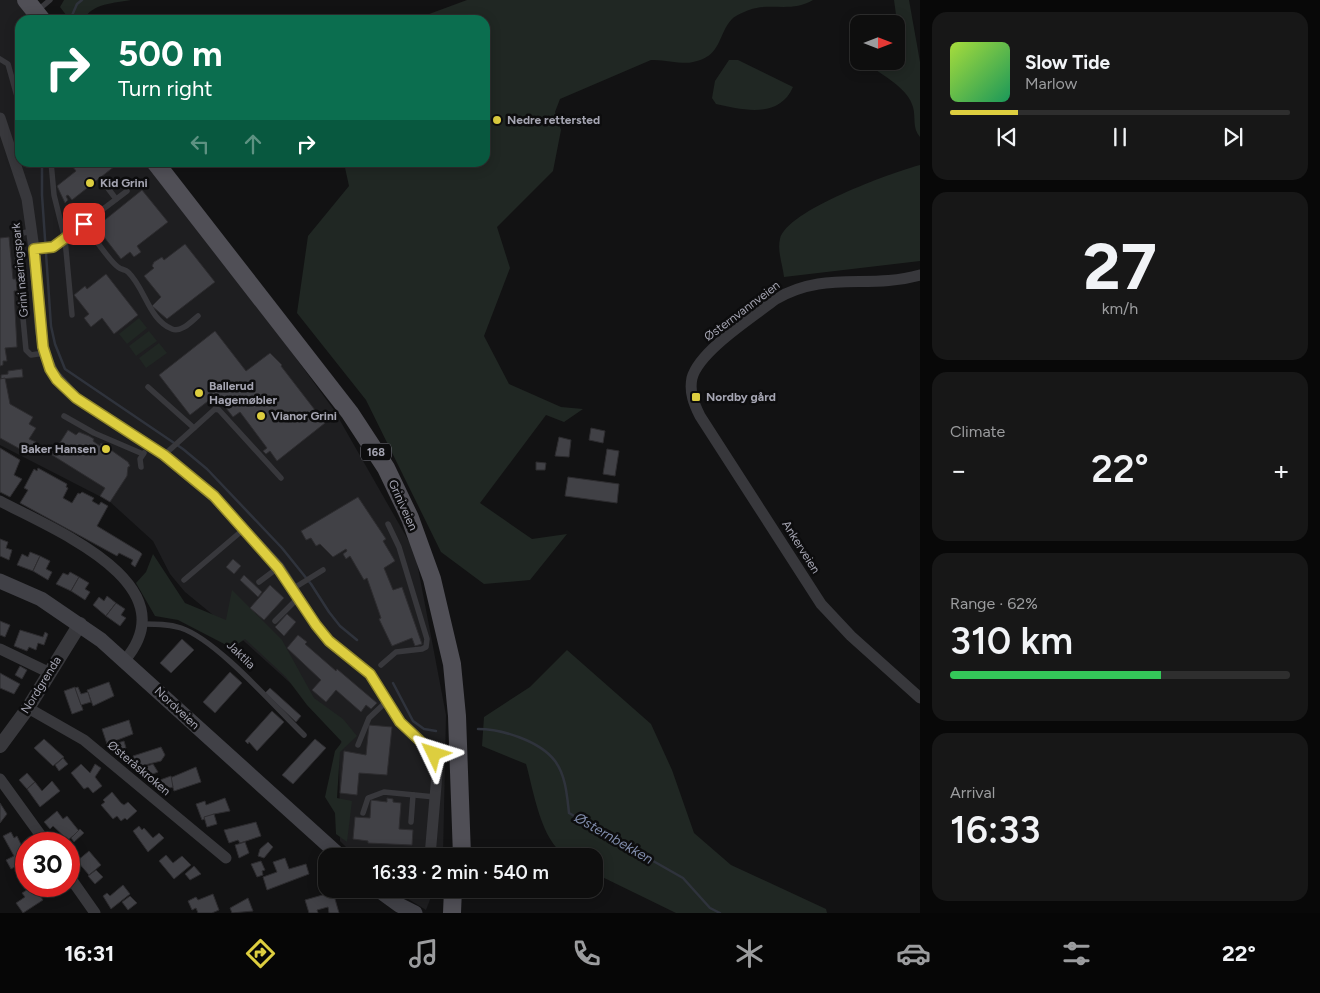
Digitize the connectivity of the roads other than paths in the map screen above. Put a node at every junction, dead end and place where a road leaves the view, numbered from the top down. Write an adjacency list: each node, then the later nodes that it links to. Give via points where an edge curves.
1 (40, 6): 2 (main road)
2 (49, 15)
3 (0, 59): 4 (lane, via 8,64)
4 (15, 89)
5 (0, 118): 6 (street, Grini næringspark)
6 (15, 161)
7 (17, 167): 14 (street, Grini næringspark)
8 (51, 167): 15 (lane, via 54,195)
9 (159, 167): 54 (main road, Griniveien / 168, via 350,413 398,492 424,553 446,634 457,716)
10 (104, 183): 12 (lane)
11 (127, 191): 12 (lane)
12 (116, 199): 13 (lane)
13 (84, 224): 15 (lane); 19 (lane, via 118,268 127,270 146,297 148,307 165,325 178,330)
14 (32, 231): 16 (street, Grini næringspark); 20 (lane, via 23,233 16,243 26,350 32,355)
15 (65, 239): 16 (lane, via 53,247); 18 (lane)
16 (38, 249): 20 (street, Grini næringspark)
17 (920, 275): 22 (street, Østernvannveien, via 888,281 819,282 789,291 708,355 695,372)
18 (72, 315)
19 (198, 316)
20 (44, 353): 25 (street, Grini næringspark, via 57,380)
21 (148, 387): 24 (lane)
22 (691, 387): 45 (street, Ankerveien, via 700,416 821,604 851,636)
23 (64, 416): 25 (lane, via 94,433)
24 (194, 428): 26 (lane); 28 (lane, via 215,409 219,410)
25 (145, 450): 26 (street, Grini næringspark); 27 (lane, via 140,459)
26 (168, 452): 31 (street, Grini næringspark)
27 (141, 467)
28 (281, 478)
29 (0, 501): 40 (street, via 95,553 116,569 132,590 142,611)
30 (388, 524): 43 (lane, via 399,547 427,639 426,647 396,652)
31 (244, 529): 32 (street, Grini næringspark); 34 (lane)
32 (278, 568): 36 (lane); 37 (street, Grini næringspark)
33 (323, 570): 37 (lane, via 305,580)
34 (184, 580)
35 (0, 581): 39 (main road, Nordveien, via 41,599)
36 (259, 582)
37 (296, 593): 38 (lane); 46 (street, Grini næringspark, via 329,641 370,674)
38 (275, 621)
39 (80, 624): 42 (main road, Nordveien); 44 (street, Nordgrenda)
40 (143, 624): 42 (street, via 137,643); 48 (lane, Jaktlia, via 181,628 203,639)
41 (0, 649): 44 (street)
42 (125, 660): 58 (main road, Nordveien)
43 (382, 665)
44 (48, 672): 47 (street, Nordgrenda)
45 (920, 698)
46 (387, 701): 49 (lane, via 369,718); 53 (street, Grini næringspark, via 400,722 434,754 437,762)
47 (28, 708): 50 (street, Nordgrenda); 62 (street, Østeråskroken, via 84,740)
48 (304, 735)
49 (358, 745)
50 (0, 746)
51 (0, 778): 57 (street)
52 (413, 795): 53 (lane); 55 (lane, via 373,794 368,798); 56 (lane)
53 (435, 796): 59 (street, Grini næringspark)
54 (459, 801): 60 (main road, Griniveien / 168); 61 (main road, Griniveien / 168)
55 (363, 813)
56 (411, 822)
57 (38, 832)
58 (331, 848)
59 (431, 848)
60 (455, 848)
61 (462, 848)
62 (226, 858)
63 (80, 891): 67 (street)
64 (390, 898): 68 (main road)
65 (453, 898): 69 (main road)
66 (462, 898): 70 (main road)
67 (96, 913)
68 (415, 913)
69 (452, 913)
70 (462, 913)

